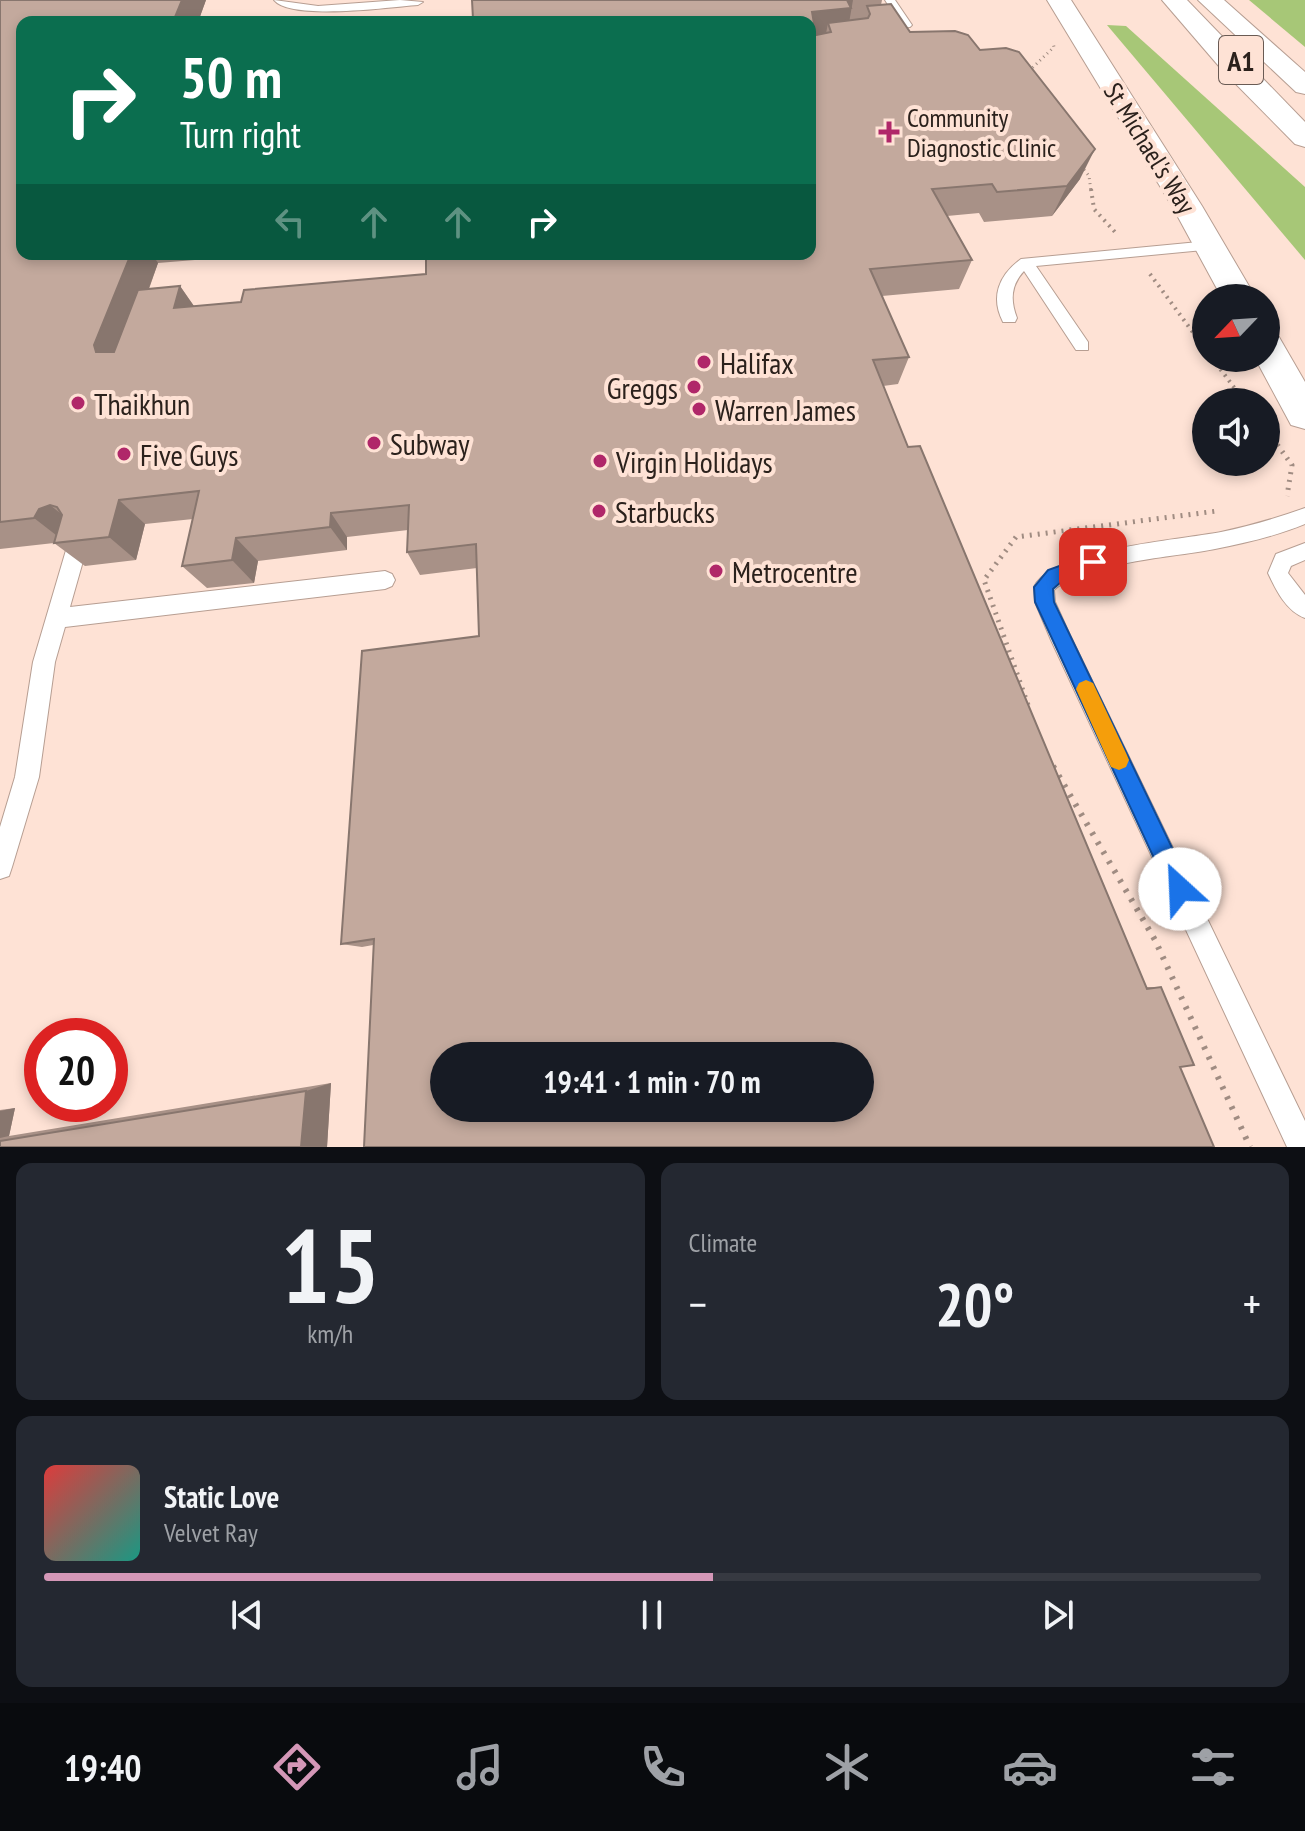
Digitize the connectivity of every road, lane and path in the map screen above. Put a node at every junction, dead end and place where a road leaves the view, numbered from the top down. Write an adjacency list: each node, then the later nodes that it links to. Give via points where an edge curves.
1 (279, 0): 7 (lane, via 318,9)
2 (890, 0): 8 (lane, via 906,25)
3 (1059, 0): 16 (main road, St Michael's Way)
4 (1176, 0): 13 (main road, A1); 14 (main road)
5 (1210, 0): 12 (main road, A1)
6 (1230, 0): 10 (main road)
7 (418, 2)
8 (864, 28)
9 (1051, 37): 11 (path, via 1054,47)
10 (1305, 67)
11 (1026, 74)
12 (1305, 86)
13 (1305, 119)
14 (1305, 138)
15 (1080, 165): 17 (path, via 1089,176 1094,209)
16 (1209, 246): 17 (lane); 19 (main road, St Michael's Way)
17 (1134, 253): 18 (lane); 21 (path)
18 (1026, 262): 20 (lane, via 1011,273 1004,289); 22 (lane)
19 (1231, 284)
20 (1009, 318)
21 (1192, 331)
22 (1082, 346)
23 (1280, 371): 24 (main road)
24 (1305, 415)
25 (1305, 516): 32 (lane, via 1272,529 1093,562 1055,576 1044,587 1062,640)
26 (79, 540): 30 (lane)
27 (1305, 551): 29 (lane, via 1283,560 1278,573)
28 (385, 580): 30 (lane)
29 (1305, 609)
30 (58, 618): 31 (lane, via 44,662 27,777)
31 (0, 867)
32 (1302, 1147)

